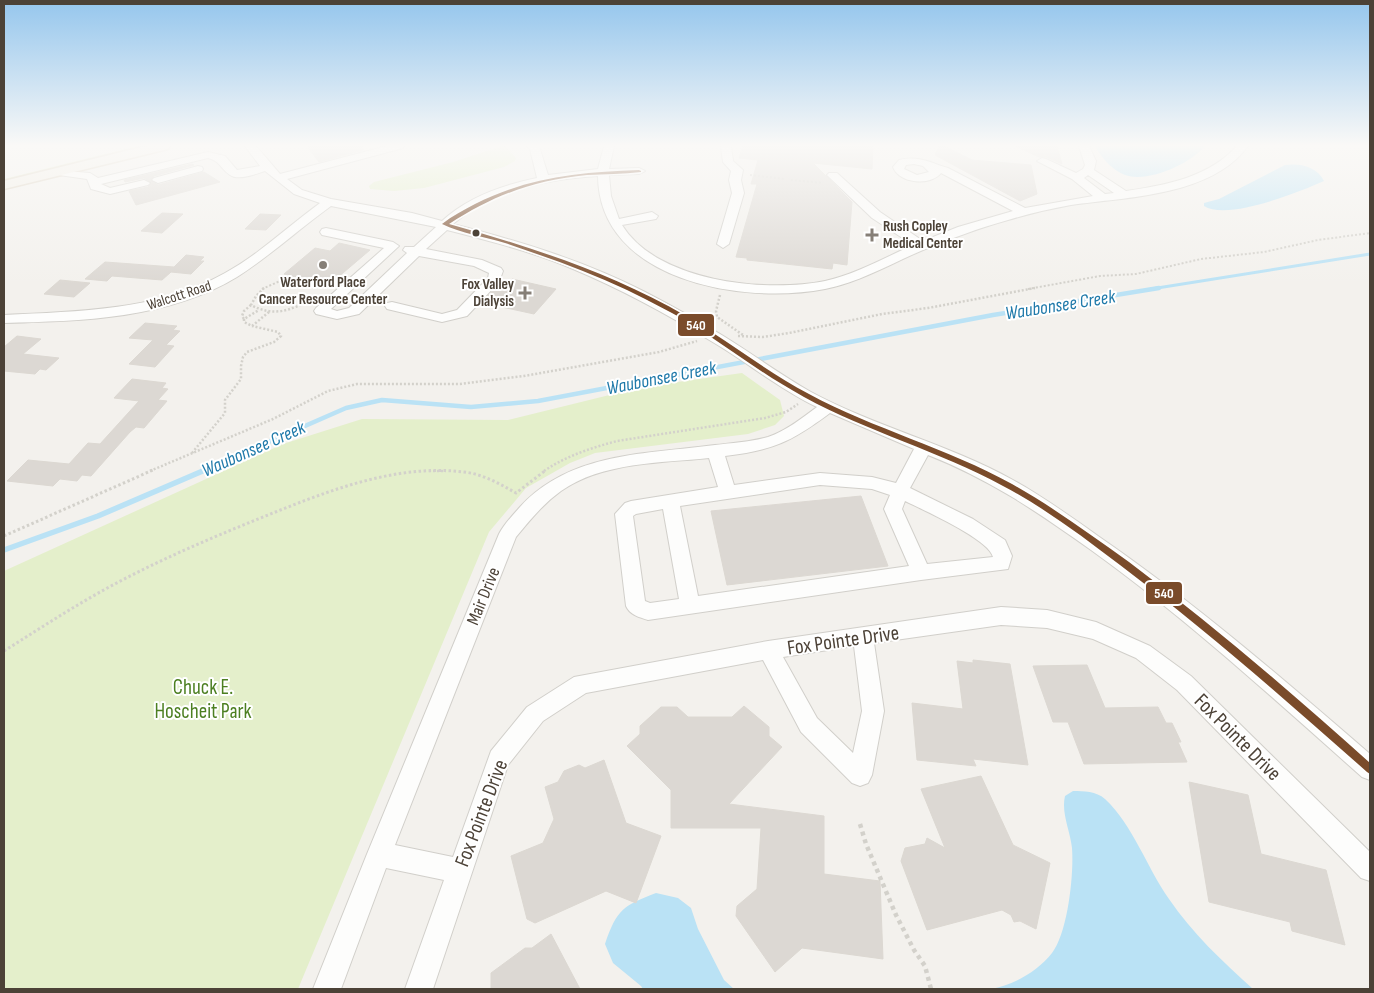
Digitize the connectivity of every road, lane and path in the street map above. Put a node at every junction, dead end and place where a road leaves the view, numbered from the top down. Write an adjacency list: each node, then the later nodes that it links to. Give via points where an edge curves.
1 (299, 192): 11 (street)
2 (502, 192): 15 (street, via 462,211)
3 (606, 192): 14 (street)
4 (738, 192): 18 (street)
5 (851, 192): 20 (street, via 876,216)
6 (986, 192): 12 (street)
7 (1096, 192): 10 (street)
8 (1134, 192): 9 (street)
9 (1124, 194): 10 (street)
10 (1102, 197): 12 (street)
11 (329, 202): 15 (street); 30 (street, Walcott Road, via 246,265 196,292 106,313)
12 (1023, 212): 20 (street)
13 (652, 216): 14 (street)
14 (615, 223): 20 (street, via 637,250 669,269 710,282 759,288 789,289 847,279)
15 (445, 224): 21 (street); 34 (street, via 577,266)
16 (326, 232): 19 (street)
17 (1370, 233): 32 (path, via 1264,252 1201,258 1136,274 1100,276 789,333 763,337)
18 (723, 244)
19 (394, 246): 21 (street); 21 (street, via 321,311 337,316 354,311)
20 (922, 246)
21 (416, 251): 26 (street, via 477,263 496,271 494,279 462,313 442,318)
22 (280, 281): 25 (path, via 257,293)
23 (722, 289): 32 (path, via 716,314)
24 (315, 295): 28 (path, via 297,307)
25 (252, 305): 27 (path); 29 (path, via 244,311)
26 (392, 306)
27 (260, 310): 28 (path); 29 (path)
28 (269, 312): 31 (path)
29 (244, 319): 31 (path)
30 (4, 320)
31 (252, 326): 39 (path, via 278,332 280,336 271,345 250,349 243,355 241,379 225,400 225,413)
32 (743, 335): 34 (path)
33 (702, 340): 39 (path, via 659,352 524,376 460,384 357,384 328,391)
34 (733, 341): 36 (street, via 792,387)
35 (796, 407): 48 (path, via 766,418 629,438 598,446 539,474 516,493 496,482 465,472 430,470 376,477 208,538 88,598)
36 (828, 407): 37 (street); 38 (street, Mair Drive, via 778,439)
37 (924, 446): 40 (street); 49 (street, via 1008,485 1127,566 1220,638)
38 (715, 451): 41 (street); 51 (street, Mair Drive, via 609,464 582,472 539,498 508,534)
39 (192, 454): 43 (path)
40 (900, 491): 41 (street, via 872,483 820,479); 44 (street, via 893,509); 44 (street, via 967,524 998,544 1003,556 1001,564)
41 (728, 492): 42 (street)
42 (670, 501): 45 (street); 45 (street, via 631,508 624,514 636,606 648,612)
43 (4, 536)
44 (921, 572): 45 (street)
45 (690, 605)
46 (863, 638): 47 (street, Fox Pointe Drive); 47 (street, via 873,711 860,775 809,725); 52 (street, Fox Pointe Drive, via 1001,616 1047,620 1096,631 1143,652 1184,683)
47 (768, 650): 53 (street, Fox Pointe Drive, via 582,684 535,714 499,759)
48 (4, 651)
49 (1370, 770)
50 (860, 824): 56 (path, via 896,915 925,966)
51 (378, 854): 53 (street); 54 (street, Mair Drive)
52 (1370, 869)
53 (459, 871): 55 (street, Fox Pointe Drive)
54 (327, 989)
55 (419, 989)
56 (931, 989)

